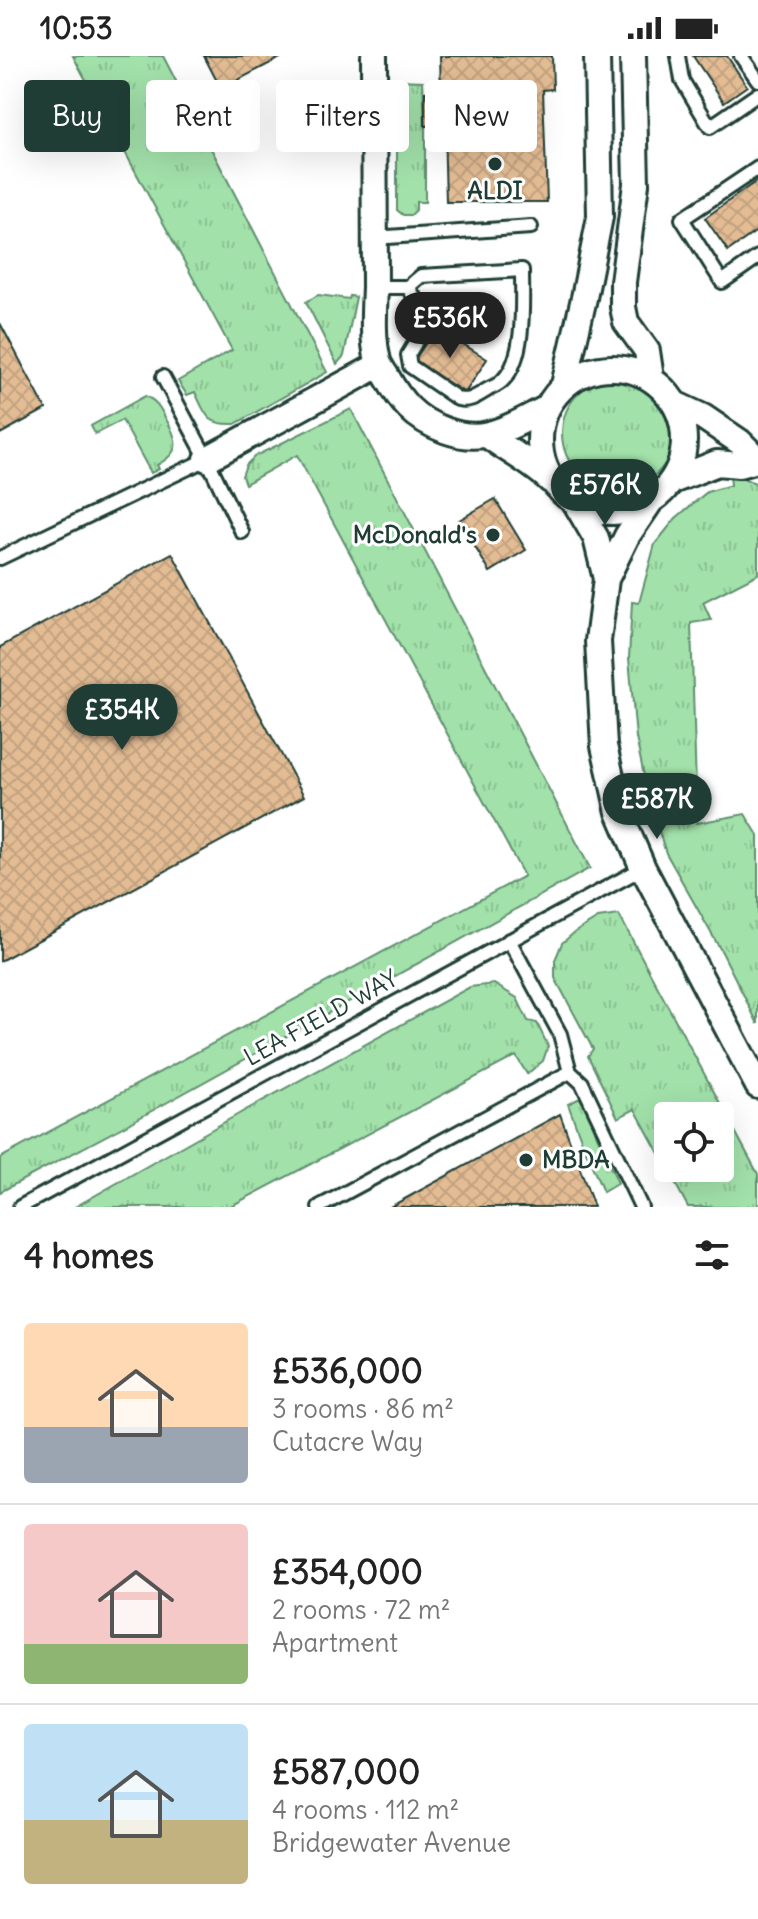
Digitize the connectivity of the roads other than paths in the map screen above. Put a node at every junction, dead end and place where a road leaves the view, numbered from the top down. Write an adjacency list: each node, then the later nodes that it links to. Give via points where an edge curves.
1 (374, 56): 10 (street)
2 (597, 56): 17 (street, via 600,217)
3 (633, 56): 16 (street, via 636,184 623,307 626,322 647,351)
4 (678, 56): 7 (lane, via 682,80 710,127)
5 (741, 56): 6 (lane)
6 (758, 80)
7 (758, 94)
8 (758, 168): 11 (lane, via 682,219 722,282)
9 (531, 227): 10 (lane)
10 (374, 238): 12 (street)
11 (758, 257)
12 (375, 287): 13 (lane); 14 (street)
13 (408, 287): 13 (lane, via 421,276 522,270 519,344 501,382 464,400 414,371 408,355 429,320)
14 (379, 365): 20 (street, via 422,418 462,435); 21 (street)
15 (163, 377): 21 (lane)
16 (651, 378): 17 (street, via 616,367 597,368); 18 (street)
17 (564, 385): 19 (street)
18 (675, 404): 22 (street, via 703,417); 23 (street, via 685,434)
19 (545, 409): 20 (street); 24 (street, via 540,445)
20 (487, 435): 24 (street)
21 (207, 459): 27 (lane); 28 (lane)
22 (758, 460): 23 (street, via 717,463)
23 (672, 481): 26 (street)
24 (555, 485): 25 (street)
25 (575, 502): 26 (street, via 612,513); 29 (street, via 596,538)
26 (650, 502): 29 (street)
27 (242, 532)
28 (0, 558)
29 (606, 579): 30 (street, via 598,641 604,746 619,812)
30 (643, 868): 31 (lane, LEA FIELD WAY); 33 (street)
31 (509, 940): 32 (lane, via 560,1034); 34 (lane, LEA FIELD WAY)
32 (570, 1072): 35 (lane); 36 (lane, via 582,1083)
33 (758, 1086)
34 (20, 1207)
35 (319, 1207)
36 (641, 1207)

